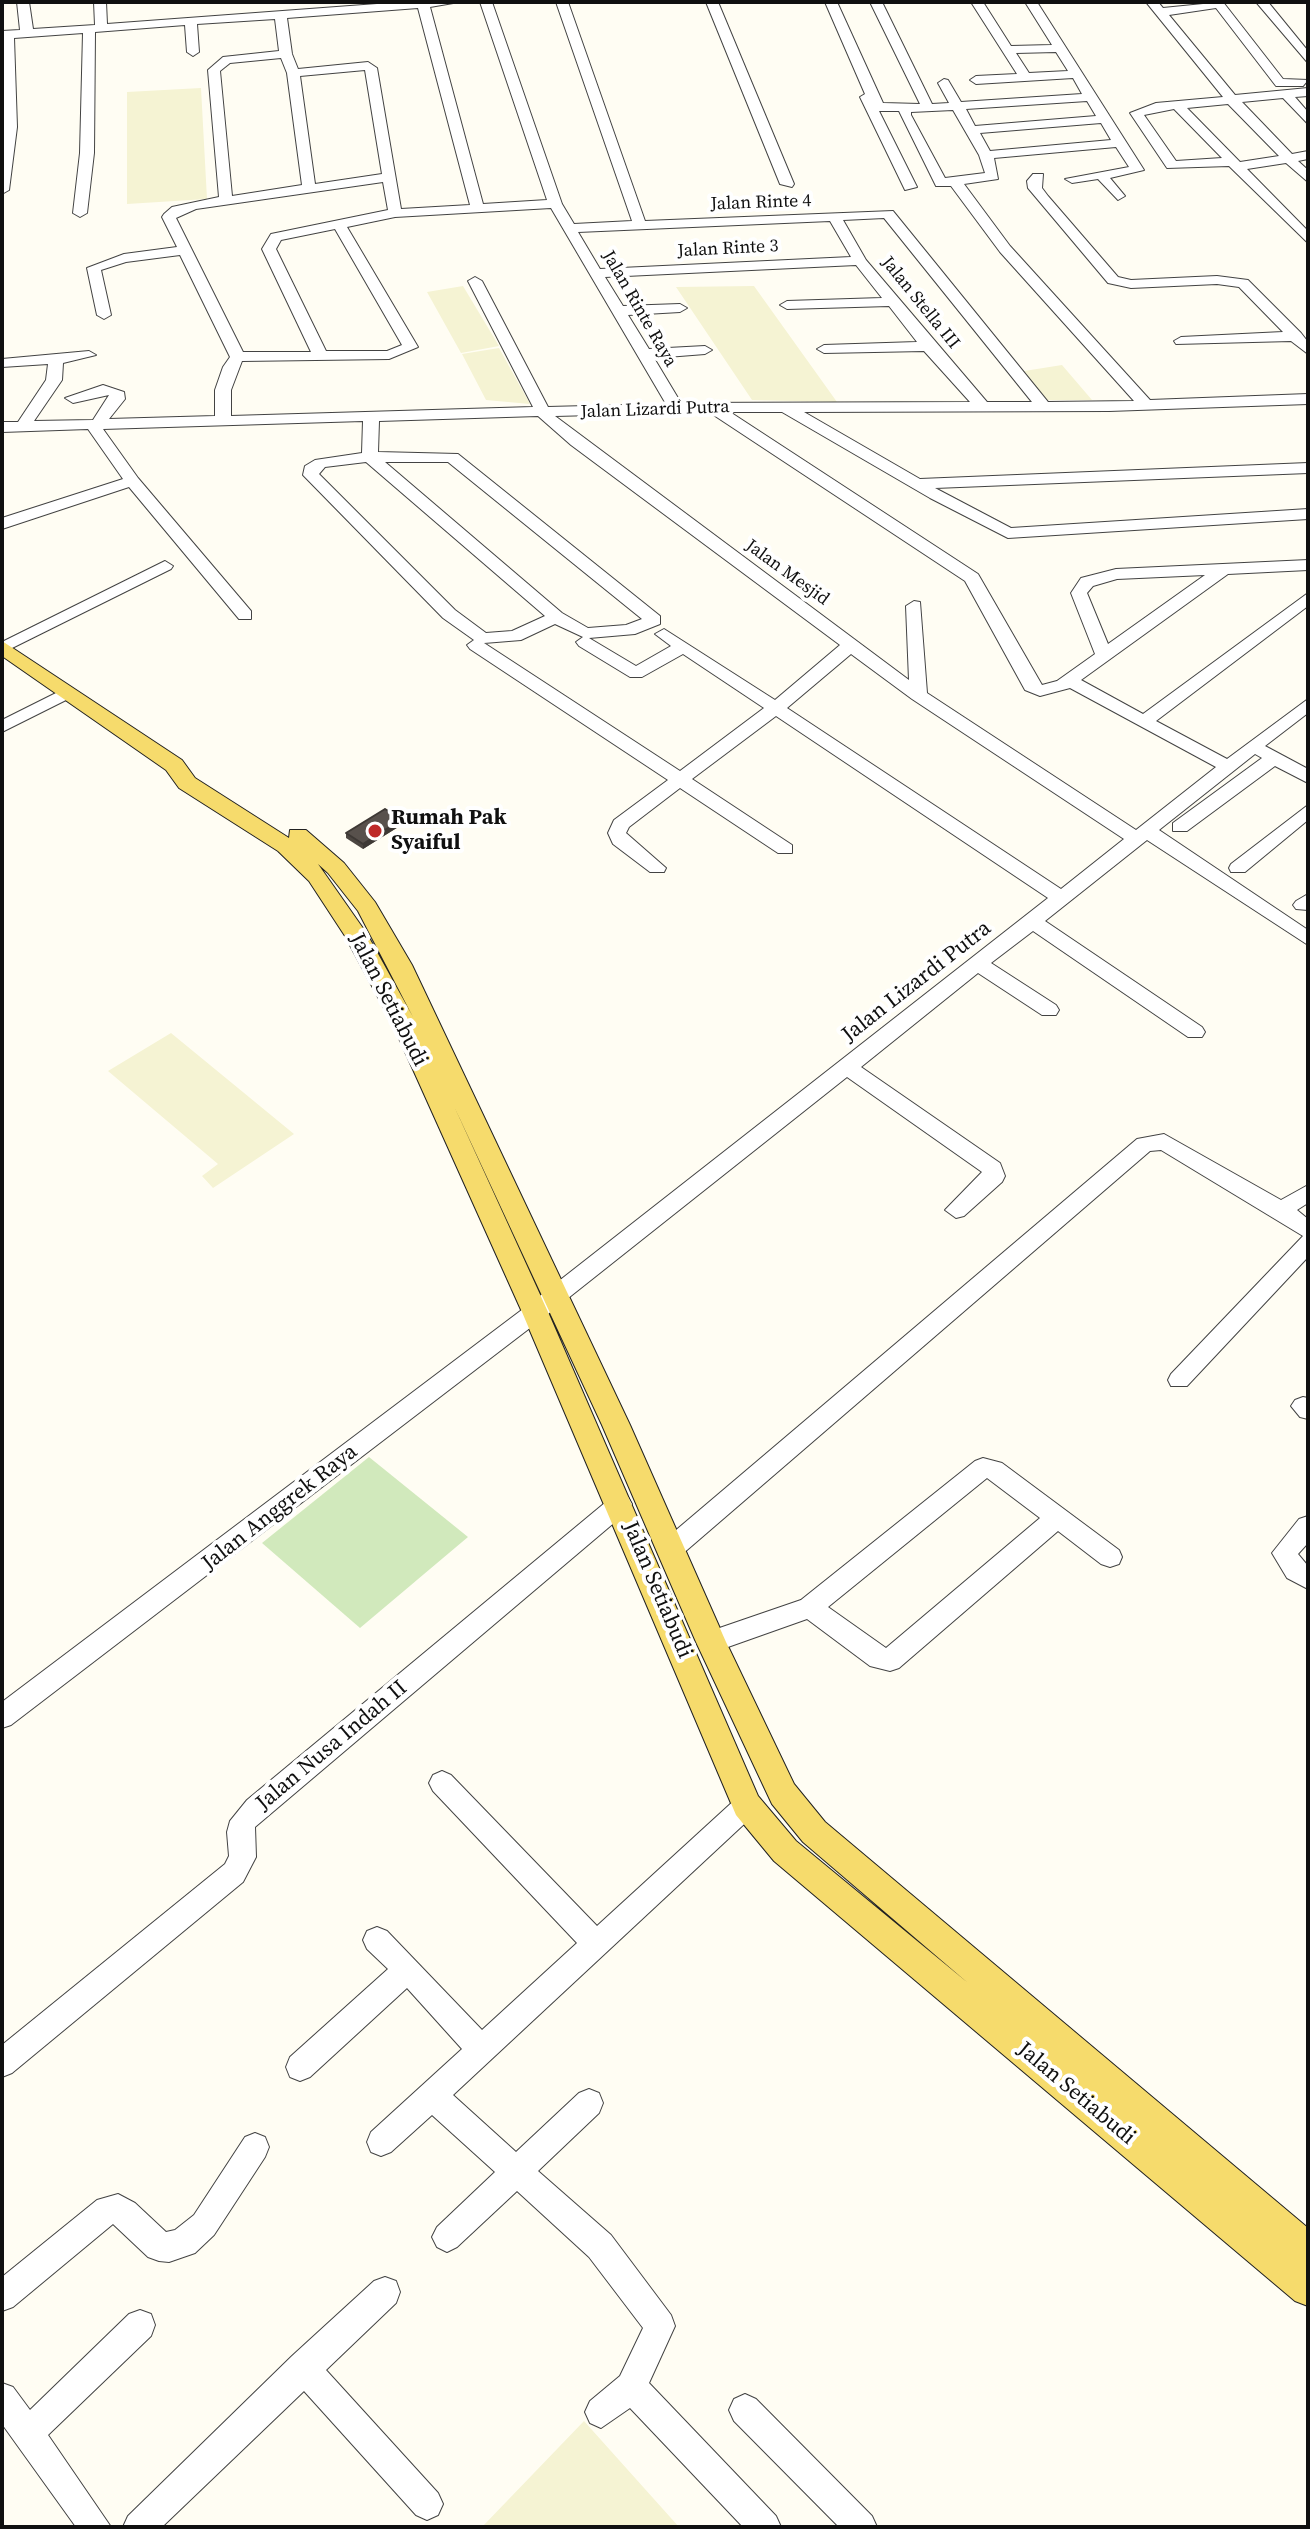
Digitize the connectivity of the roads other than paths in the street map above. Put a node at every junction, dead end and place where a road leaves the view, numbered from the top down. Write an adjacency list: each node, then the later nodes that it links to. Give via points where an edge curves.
1 (23, 2): 25 (street)
2 (100, 2): 24 (street)
3 (453, 2): 13 (street)
4 (486, 2): 66 (street, Jalan Rinte Raya)
5 (562, 2): 72 (street)
6 (712, 2): 60 (street)
7 (821, 2): 62 (street)
8 (831, 2): 45 (street, via 875,103)
9 (876, 2): 44 (street)
10 (977, 2): 28 (street)
11 (1031, 2): 27 (street)
12 (1262, 2): 19 (street)
13 (412, 4): 15 (street); 67 (street)
14 (1211, 4): 17 (street); 23 (street); 39 (street)
15 (348, 6): 16 (street)
16 (319, 7): 18 (street)
17 (1156, 7): 41 (street)
18 (281, 16): 22 (street); 30 (street)
19 (1275, 19): 20 (street); 31 (street)
20 (1261, 20)
21 (1247, 21): 23 (street)
22 (191, 22): 24 (street); 29 (street)
23 (1233, 22): 36 (street, via 1280,83)
24 (95, 28): 25 (street); 68 (street)
25 (27, 33): 26 (street)
26 (5, 34): 63 (street, via 10,127)
27 (1057, 48): 28 (street); 33 (street)
28 (1008, 50): 34 (street)
29 (193, 52)
30 (286, 54): 32 (street); 65 (street, via 227,60 214,70)
31 (1308, 59)
32 (293, 73): 55 (street, via 371,68); 61 (street)
33 (1075, 74): 34 (street); 40 (street)
34 (1025, 77): 35 (street)
35 (976, 80)
36 (1308, 81)
37 (944, 83): 42 (street)
38 (1308, 92): 39 (street)
39 (1282, 94): 41 (street); 47 (street)
40 (1088, 97): 42 (street); 46 (street)
41 (1232, 100): 43 (street); 53 (street)
42 (958, 106): 44 (street); 48 (street)
43 (1178, 106): 54 (street); 54 (street, via 1136,113 1172,165)
44 (928, 108): 45 (street)
45 (905, 109): 59 (street, via 937,179)
46 (1103, 119): 48 (street); 49 (street)
47 (1308, 120)
48 (971, 130): 51 (street)
49 (1120, 143): 50 (street); 57 (street, via 1137,170)
50 (1069, 147): 51 (street); 57 (street)
51 (986, 155): 59 (street, via 993,176)
52 (1308, 155): 53 (street)
53 (1289, 159): 54 (street); 58 (street)
54 (1233, 165): 74 (street)
55 (389, 177): 61 (street); 69 (street)
56 (1038, 177): 84 (street, via 1035,188 1043,199 1113,280 1243,283)
57 (1086, 177): 64 (street)
58 (1308, 178)
59 (956, 183): 99 (street, via 1005,249)
60 (787, 184)
61 (309, 187): 65 (street)
62 (910, 187)
63 (2, 190)
64 (1118, 196)
65 (226, 200): 75 (street, via 172,213 169,217)
66 (555, 204): 67 (street); 73 (street, Jalan Rinte Raya)
67 (477, 207): 69 (street)
68 (80, 213)
69 (395, 213): 71 (street)
70 (836, 219): 72 (street, Jalan Rinte 4); 76 (street, Jalan Stella III); 103 (street, Jalan Rinte 4, via 882,214 892,218)
71 (338, 223): 92 (street, via 285,233 268,245); 92 (street, via 411,347 389,355)
72 (640, 225): 73 (street, Jalan Rinte 4)
73 (571, 228): 77 (street, Jalan Rinte Raya)
74 (1308, 239)
75 (183, 250): 83 (street, via 94,268); 93 (street)
76 (860, 261): 77 (street, Jalan Rinte 3); 79 (street, Jalan Stella III)
77 (598, 273): 82 (street, Jalan Rinte Raya)
78 (475, 281): 105 (street, Jalan Mesjid)
79 (893, 302): 80 (street); 86 (street, Jalan Stella III)
80 (787, 305)
81 (680, 308): 82 (street)
82 (616, 311): 90 (street, Jalan Rinte Raya)
83 (104, 315)
84 (1296, 336): 85 (street); 89 (street)
85 (1181, 341)
86 (928, 346): 87 (street); 102 (street, Jalan Stella III)
87 (824, 349)
88 (705, 350): 90 (street)
89 (1308, 350)
90 (645, 354): 104 (street, Jalan Rinte Raya)
91 (89, 355): 94 (street)
92 (320, 355): 93 (street)
93 (238, 357): 108 (street, via 223,390)
94 (56, 359): 95 (street); 96 (street)
95 (2, 363)
96 (46, 395): 97 (street); 109 (street)
97 (73, 398): 107 (street); 107 (street, via 116,392 117,399)
98 (1308, 399): 99 (street, Jalan Lizardi Putra)
99 (1146, 405): 103 (street, Jalan Lizardi Putra)
100 (712, 407): 101 (street, Jalan Lizardi Putra); 104 (street, Jalan Lizardi Putra); 131 (street, via 972,578 1031,686 1047,692)
101 (785, 407): 102 (street, Jalan Lizardi Putra); 114 (street)
102 (983, 407): 103 (street, Jalan Lizardi Putra)
103 (1044, 407)
104 (676, 408): 105 (street, Jalan Lizardi Putra)
105 (543, 413): 106 (street, Jalan Lizardi Putra); 127 (street, Jalan Mesjid)
106 (371, 417): 108 (street, Jalan Lizardi Putra); 111 (street)
107 (98, 420): 108 (street, Jalan Lizardi Putra); 109 (street, Jalan Lizardi Putra); 113 (street)
108 (223, 420)
109 (23, 426): 110 (street, Jalan Lizardi Putra)
110 (2, 427)
111 (370, 457): 123 (street); 123 (street, via 321,463 311,475 449,614 482,638 515,636); 123 (street, via 452,457 654,620 629,630 585,633)
112 (1308, 468): 114 (street)
113 (132, 481): 116 (street); 122 (street)
114 (916, 484): 115 (street, via 1008,533)
115 (1308, 514)
116 (2, 524)
117 (1308, 565): 119 (street)
118 (165, 566): 129 (street)
119 (1225, 568): 130 (street); 130 (street, via 1116,574 1082,585 1079,593)
120 (1308, 598): 136 (street)
121 (914, 606): 133 (street)
122 (245, 615)
123 (556, 617)
124 (664, 634): 128 (street)
125 (585, 642): 128 (street, via 636,673)
126 (476, 645): 142 (street)
127 (851, 645): 133 (street, Jalan Mesjid); 135 (street)
128 (683, 647): 135 (street)
129 (3, 648): 132 (main road, Jalan Setiabudi)
130 (1103, 653): 131 (street)
131 (1069, 680): 136 (street)
132 (68, 692): 137 (street); 163 (main road, Jalan Setiabudi, via 174,765 187,783 295,854 333,898 367,952)
133 (918, 695): 145 (street, Jalan Mesjid)
134 (1308, 704): 138 (street, Jalan Lizardi Putra)
135 (777, 707): 142 (street); 149 (street)
136 (1144, 722): 140 (street)
137 (2, 727)
138 (1254, 747): 139 (street); 140 (street, Jalan Lizardi Putra)
139 (1274, 758): 141 (street); 144 (street)
140 (1229, 767): 145 (street, Jalan Lizardi Putra)
141 (1308, 777)
142 (683, 779): 146 (street); 147 (street, via 617,829 620,840)
143 (1308, 811): 148 (street)
144 (1180, 827)
145 (1142, 835): 149 (street, Jalan Lizardi Putra); 153 (street, Jalan Mesjid)
146 (785, 849)
147 (657, 868)
148 (1238, 868)
149 (1061, 898): 151 (street, Jalan Lizardi Putra)
150 (995, 921): 152 (street)
151 (1032, 921): 152 (street, Jalan Lizardi Putra); 156 (street)
152 (1016, 934): 154 (street, Jalan Lizardi Putra)
153 (1308, 939)
154 (978, 964): 155 (street); 157 (street, Jalan Lizardi Putra)
155 (1049, 1010)
156 (1195, 1032)
157 (847, 1067): 159 (street, via 992,1168 994,1176); 163 (street, Jalan Lizardi Putra)
158 (1308, 1193): 160 (street)
159 (956, 1210)
160 (1281, 1210): 161 (street); 168 (street, via 1164,1142 1144,1144)
161 (1308, 1230)
162 (1308, 1243): 164 (street)
163 (545, 1304): 165 (main road, Jalan Setiabudi); 168 (main road, Jalan Setiabudi); 173 (street, Jalan Anggrek Raya)
164 (1179, 1380)
165 (620, 1504): 175 (main road, Jalan Setiabudi); 180 (street, Jalan Nusa Indah II, via 256,1808 243,1821 243,1857 234,1873)
166 (1057, 1518): 169 (street); 171 (street, via 994,1470 983,1468); 171 (street, via 890,1660 879,1658)
167 (1308, 1526): 170 (street, via 1284,1553)
168 (671, 1549): 172 (main road, Jalan Setiabudi)
169 (1110, 1557)
170 (1308, 1579)
171 (810, 1607): 172 (street)
172 (711, 1642): 188 (main road, Jalan Setiabudi, via 783,1794 814,1832)
173 (2, 1717)
174 (442, 1783): 177 (street)
175 (747, 1805): 177 (street); 189 (main road, Jalan Setiabudi, via 785,1851)
176 (377, 1940): 178 (street)
177 (596, 1944): 179 (street)
178 (408, 1969): 179 (street); 181 (street)
179 (481, 2049): 182 (street)
180 (2, 2063)
181 (300, 2067)
182 (431, 2095): 184 (street); 186 (street)
183 (589, 2103): 186 (street)
184 (381, 2142)
185 (255, 2147): 191 (street, via 204,2225 184,2242 159,2246 125,2213 107,2210)
186 (517, 2173): 187 (street); 194 (street, via 600,2246 660,2326)
187 (447, 2237)
188 (1307, 2247)
189 (1308, 2288)
190 (385, 2292): 193 (street)
191 (2, 2296)
192 (140, 2325): 198 (street)
193 (303, 2367): 199 (street); 201 (street)
194 (631, 2387): 197 (street); 202 (street)
195 (2, 2398): 198 (street)
196 (745, 2410): 203 (street)
197 (601, 2412)
198 (29, 2432): 200 (street)
199 (427, 2504)
200 (95, 2527)
201 (139, 2527)
202 (765, 2527)
203 (861, 2527)

